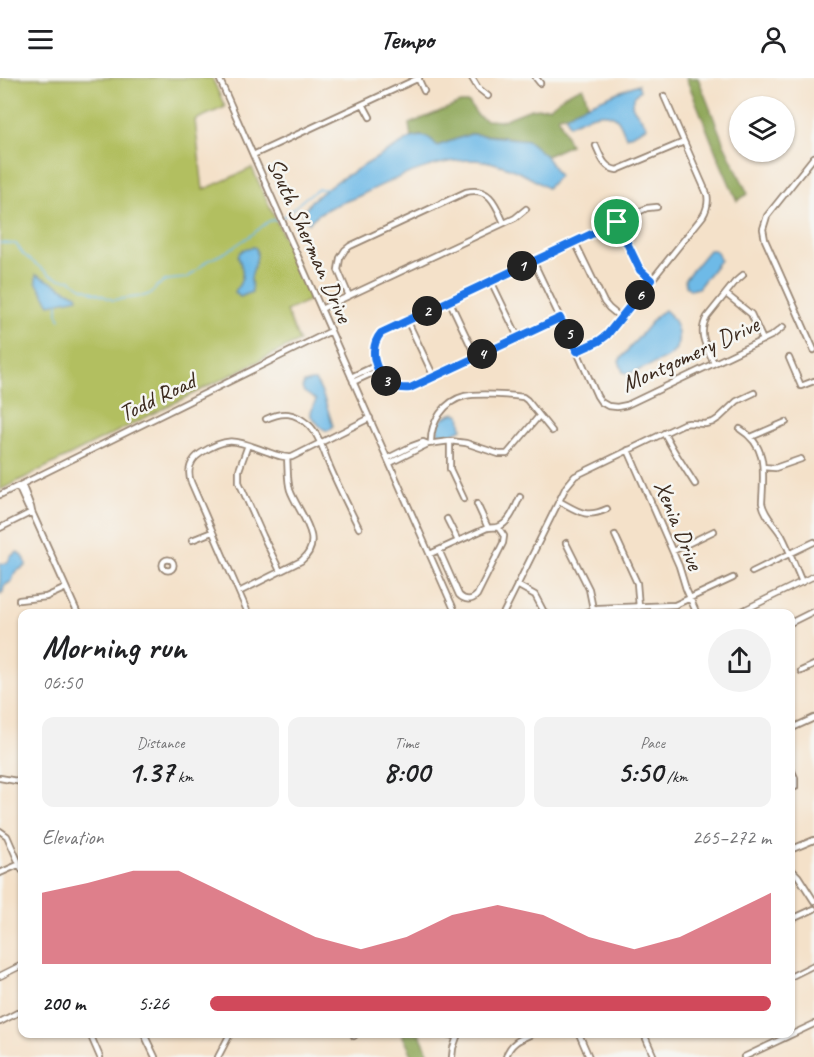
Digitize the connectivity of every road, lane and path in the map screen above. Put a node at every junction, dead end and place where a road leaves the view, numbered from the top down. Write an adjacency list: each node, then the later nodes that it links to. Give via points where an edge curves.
1 (219, 78): 13 (street, South Sherman Drive)
2 (419, 78): 6 (street); 9 (street)
3 (472, 78): 7 (street)
4 (536, 78): 5 (street)
5 (540, 83)
6 (424, 91)
7 (489, 96)
8 (664, 96): 11 (street)
9 (363, 104): 10 (street); 13 (street)
10 (370, 117)
11 (684, 142): 12 (street, via 617,170 606,165); 22 (street, via 707,194 707,207)
12 (596, 146)
13 (253, 156): 27 (street, South Sherman Drive)
14 (814, 157): 35 (street, via 767,216 763,229)
15 (657, 207): 17 (street)
16 (526, 209): 18 (street)
17 (617, 222): 19 (street); 22 (street, via 640,270)
18 (504, 223): 25 (street); 25 (street, via 491,198 474,190 384,230 349,247 340,258 339,273)
19 (575, 242): 20 (street); 29 (street, via 604,302)
20 (533, 261): 23 (street); 28 (street)
21 (743, 275): 24 (street)
22 (651, 280): 29 (street)
23 (491, 281): 26 (street); 33 (street)
24 (726, 294): 34 (street, via 751,314); 39 (street, via 703,326 703,340)
25 (349, 296): 27 (street)
26 (449, 300): 30 (street); 37 (street)
27 (321, 309): 32 (street, South Sherman Drive)
28 (560, 318): 33 (street); 36 (street)
29 (621, 318): 36 (street, via 602,339)
30 (407, 320): 40 (street, via 376,339 373,351); 41 (street)
31 (783, 327): 34 (street, Montgomery Drive)
32 (331, 331): 42 (street, South Sherman Drive); 63 (street, Todd Road)
33 (518, 337): 37 (street)
34 (763, 340): 39 (street, Montgomery Drive)
35 (814, 350)
36 (577, 351): 39 (street, Montgomery Drive, via 597,396 604,404 619,407)
37 (476, 357): 41 (street)
38 (789, 358): 43 (street, via 801,386)
39 (714, 363)
40 (378, 368): 41 (street, via 387,382 402,388); 42 (street)
41 (434, 377)
42 (352, 379): 46 (street, South Sherman Drive)
43 (814, 381)
44 (754, 393): 51 (street, via 737,401 714,421 685,423)
45 (539, 416): 50 (street); 53 (street, via 507,454); 55 (street, via 523,397 464,396 438,416)
46 (370, 418): 54 (street); 60 (street, South Sherman Drive)
47 (266, 419): 54 (street, via 280,413 293,415 310,426)
48 (786, 422): 52 (street)
49 (740, 429): 52 (street)
50 (552, 431)
51 (664, 433): 57 (street); 62 (street)
52 (751, 437): 61 (street, via 759,448)
53 (450, 441): 55 (street); 66 (street, via 450,469)
54 (320, 443): 58 (street); 74 (street)
55 (430, 444): 60 (street, via 423,442)
56 (248, 445): 58 (street); 77 (street, via 230,440 196,456 191,464 190,482); 87 (street, via 239,480)
57 (628, 450): 67 (street, via 575,476); 84 (street, Xenia Drive)
58 (287, 457): 87 (street, via 290,489 311,534 312,545 301,561)
59 (801, 459): 61 (street, via 775,468)
60 (389, 460): 85 (street, South Sherman Drive)
61 (763, 467): 86 (street, via 763,509)
62 (695, 484)
63 (20, 485): 64 (street, Todd Road); 70 (street)
64 (0, 495)
65 (520, 497): 72 (street, via 509,518)
66 (464, 499)
67 (559, 501): 69 (street, via 586,514); 92 (street)
68 (477, 504): 75 (street)
69 (607, 509)
70 (32, 512): 73 (street); 93 (street)
71 (447, 519): 80 (street)
72 (498, 527): 75 (street); 83 (street, via 504,536 503,543 473,599 459,596)
73 (0, 528)
74 (359, 528)
75 (488, 528): 80 (street)
76 (714, 531): 84 (street)
77 (212, 532): 79 (street); 94 (street)
78 (615, 535): 97 (street, via 637,583)
79 (192, 540)
80 (458, 542): 83 (street)
81 (814, 542): 86 (street)
82 (567, 543): 103 (street, via 589,589)
83 (439, 550): 85 (street)
84 (673, 551): 95 (street, Xenia Drive)
85 (430, 554): 100 (street, South Sherman Drive)
86 (789, 554): 88 (street); 91 (street)
87 (280, 571): 94 (street)
88 (752, 572)
89 (814, 576): 91 (main road)
90 (733, 578): 95 (street)
91 (802, 582): 105 (main road)
92 (517, 585): 101 (street); 102 (street, via 535,595)
93 (66, 588): 96 (street, via 46,597); 98 (street)
94 (239, 592): 99 (street)
95 (690, 598): 97 (street, via 675,605); 104 (street, Xenia Drive)
96 (19, 600)
97 (639, 607): 103 (street)
98 (76, 609)
99 (246, 609)
100 (454, 609)
101 (505, 609)
102 (542, 609)
103 (593, 609)
104 (695, 609)
105 (746, 609)
106 (814, 611): 107 (street)
107 (795, 620)
108 (814, 665): 109 (street)
109 (801, 671)
110 (814, 718): 111 (street)
111 (795, 727)
112 (0, 778): 114 (street)
113 (795, 778): 115 (street)
114 (18, 781)
115 (795, 787)
116 (1, 831): 119 (street)
117 (814, 840): 118 (street)
118 (795, 848)
119 (18, 860)
120 (18, 868): 121 (street)
121 (0, 873)
122 (795, 873): 123 (street)
123 (814, 901)
124 (814, 909): 125 (street)
125 (795, 918)
126 (814, 965): 128 (street)
127 (18, 967): 129 (main road)
128 (795, 974)
129 (0, 976)
130 (17, 1013): 131 (street)
131 (0, 1022)
132 (814, 1024): 133 (street)
133 (795, 1033)
134 (92, 1038): 142 (street)
135 (146, 1038): 143 (street)
136 (228, 1038): 144 (street)
137 (457, 1038): 145 (street)
138 (524, 1038): 146 (street, via 508,1050)
139 (581, 1038): 147 (street)
140 (646, 1038): 148 (street)
141 (784, 1038): 149 (street)
142 (100, 1057)
143 (155, 1057)
144 (218, 1057)
145 (452, 1057)
146 (506, 1057)
147 (589, 1057)
148 (654, 1057)
149 (744, 1057)

